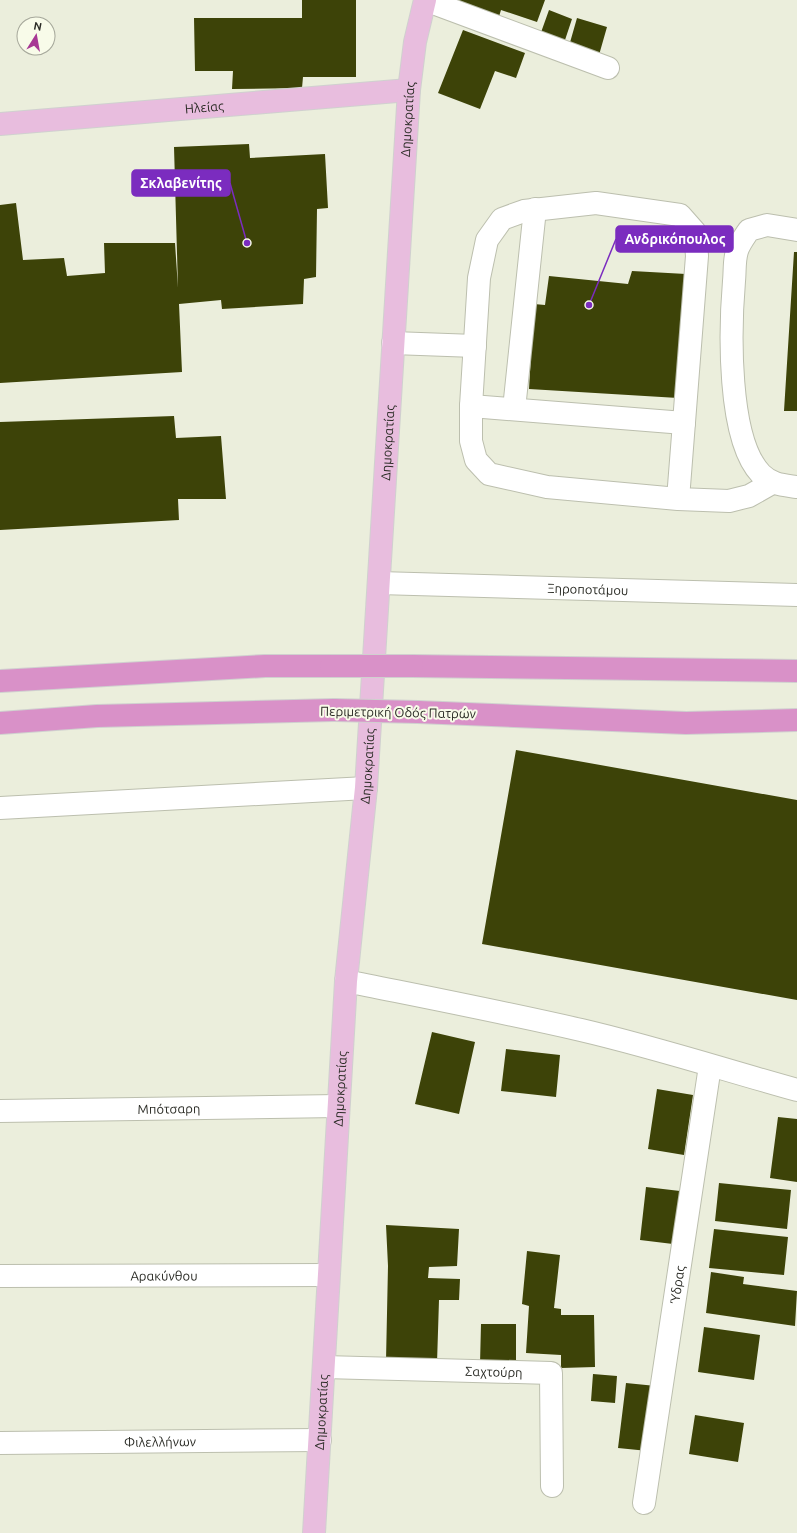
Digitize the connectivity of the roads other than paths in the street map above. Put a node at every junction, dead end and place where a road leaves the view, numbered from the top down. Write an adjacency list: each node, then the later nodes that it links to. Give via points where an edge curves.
1 (425, 0): 2 (street); 3 (main road, Δημοκρατίας, via 415,42)
2 (608, 68)
3 (409, 90): 4 (main road, Ηλείας); 7 (main road, Δημοκρατίας)
4 (0, 124)
5 (535, 209): 8 (street, via 524,210 502,219 487,240 479,278); 10 (street); 11 (street, via 596,203 680,215 695,232 697,256)
6 (797, 230): 12 (street, via 767,225 749,230 737,250 732,313 733,386 750,459 761,474)
7 (393, 343): 8 (street); 15 (main road, Δημοκρατίας)
8 (475, 346): 9 (street)
9 (471, 406): 10 (street); 14 (street, via 471,441 476,460 489,474 548,487)
10 (514, 409): 11 (street)
11 (684, 423): 14 (street)
12 (772, 483): 13 (street); 14 (street, via 749,496 729,501)
13 (797, 487)
14 (678, 499)
15 (379, 583): 16 (street, Ξηροποτάμου); 21 (main road, Δημοκρατίας)
16 (797, 595)
17 (797, 671): 18 (highway, bridge, via 265,666)
18 (0, 681)
19 (797, 720): 20 (highway, Περιμετρική Οδός Πατρών, bridge, via 686,723 334,710 104,715)
20 (0, 722)
21 (366, 788): 22 (street); 23 (main road, Δημοκρατίας)
22 (0, 808)
23 (346, 981): 24 (street, via 524,1017 634,1043); 26 (main road, Δημοκρατίας)
24 (710, 1066): 25 (street); 34 (street, Ύδρας)
25 (797, 1090)
26 (338, 1106): 27 (street, Μπότσαρη); 28 (main road, Δημοκρατίας)
27 (0, 1110)
28 (328, 1275): 29 (street, Αρακύνθου); 30 (main road, Δημοκρατίας)
29 (0, 1276)
30 (324, 1367): 31 (main road, Δημοκρατίας); 33 (street, Σαχτούρη, via 551,1373)
31 (320, 1440): 32 (street, Φιλελλήνων); 35 (main road, Δημοκρατίας)
32 (0, 1443)
33 (552, 1486)
34 (644, 1503)
35 (314, 1533)

